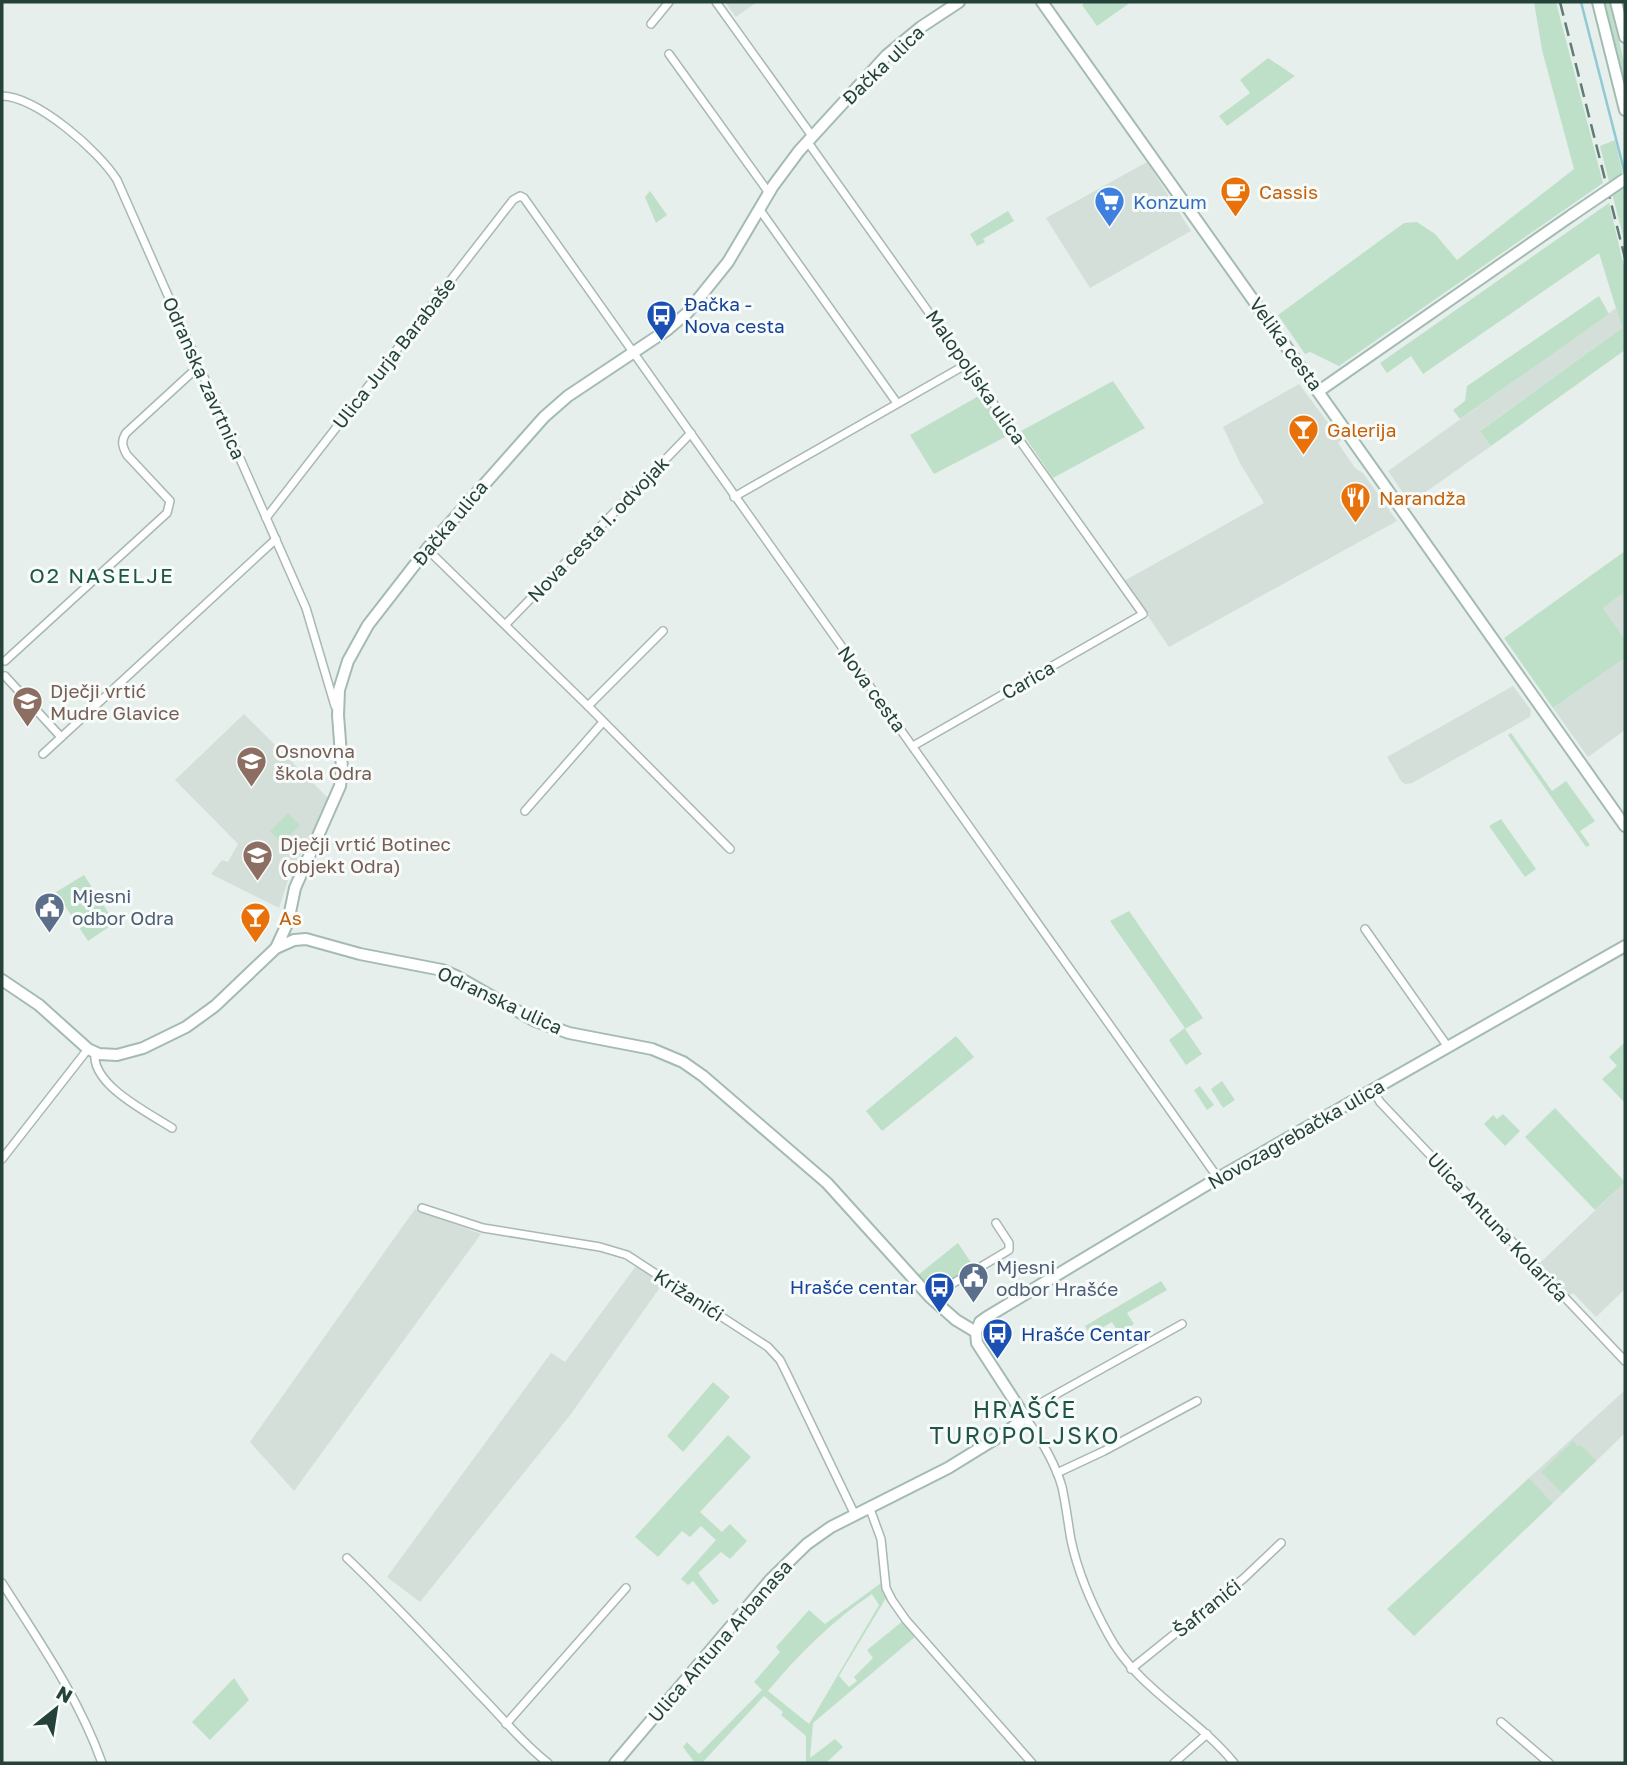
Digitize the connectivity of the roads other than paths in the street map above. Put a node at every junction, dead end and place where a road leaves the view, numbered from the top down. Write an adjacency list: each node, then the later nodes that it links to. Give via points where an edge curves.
1 (669, 2): 7 (street)
2 (716, 2): 12 (street)
3 (958, 2): 12 (main road, Đačka ulica, via 898,46)
4 (1042, 2): 20 (main road, Velika cesta)
5 (1598, 2): 11 (main road)
6 (1616, 2): 8 (main road)
7 (651, 24)
8 (1625, 37)
9 (669, 54): 14 (street)
10 (2, 96): 19 (street, Odranska zavrtnica, via 30,103 107,164)
11 (1625, 110)
12 (810, 138): 14 (main road, Đačka ulica); 18 (street, Malopoljska ulica)
13 (1625, 179): 20 (main road, bridge)
14 (769, 193): 16 (main road, Đačka ulica)
15 (526, 201): 17 (street, Nova cesta); 24 (street, Ulica Jurja Barabaše, via 520,196 513,200)
16 (760, 210): 17 (main road, Đačka ulica, via 706,293 677,322); 21 (street)
17 (634, 352): 22 (street, Nova cesta); 26 (main road, Đačka ulica, via 544,417)
18 (967, 363): 21 (street); 27 (street, Malopoljska ulica)
19 (199, 366): 24 (street, Odranska zavrtnica); 30 (street, via 123,438 127,455 170,501 167,513)
20 (1320, 391): 41 (main road, Velika cesta)
21 (897, 403): 23 (street)
22 (691, 433): 23 (street, Nova cesta); 28 (street, Nova cesta I. odvojak)
23 (734, 496): 38 (street, Nova cesta)
24 (266, 518): 25 (street, Odranska zavrtnica)
25 (276, 539): 32 (street, Odranska zavrtnica, via 306,608); 37 (street)
26 (427, 549): 28 (street); 31 (main road, Đačka ulica, via 368,625)
27 (1143, 614): 38 (street, Carica)
28 (506, 624): 34 (street)
29 (663, 631): 34 (street)
30 (3, 660): 33 (street, via 8,667)
31 (346, 666): 32 (street, via 332,672); 35 (main road, Đačka ulica)
32 (324, 668): 35 (street, Odranska zavrtnica)
33 (3, 677): 37 (street)
34 (588, 706): 36 (street)
35 (338, 715): 43 (main road, Đačka ulica, via 340,786 295,888)
36 (603, 722): 40 (street); 42 (street)
37 (61, 737): 39 (street)
38 (913, 746): 54 (street, Nova cesta)
39 (43, 754)
40 (525, 811)
41 (1625, 826)
42 (730, 849)
43 (288, 922): 45 (main road); 47 (main road, Đačka ulica)
44 (1365, 929): 49 (street)
45 (306, 939): 47 (main road); 57 (main road, Odranska ulica, via 442,970 535,1021 569,1033 640,1045 683,1062 827,1183)
46 (1625, 946): 49 (main road, Novozagrebačka ulica)
47 (276, 948): 50 (main road, via 215,1006 167,1038 128,1053)
48 (2, 980): 50 (main road)
49 (1448, 1047): 51 (main road, Novozagrebačka ulica)
50 (92, 1051): 52 (street, via 97,1068 110,1085); 53 (street)
51 (1373, 1091): 54 (main road, Novozagrebačka ulica); 60 (street, Ulica Antuna Kolarića)
52 (172, 1128)
53 (2, 1159)
54 (1218, 1178): 59 (main road, Novozagrebačka ulica, via 986,1317)
55 (422, 1208): 65 (street, Križanići, via 483,1228 627,1255 768,1347 784,1368)
56 (996, 1223): 57 (street, via 1009,1250)
57 (930, 1297): 59 (main road, Odranska ulica)
58 (1182, 1324): 62 (street, via 1037,1405)
59 (976, 1332): 62 (main road, via 982,1350)
60 (1625, 1361)
61 (1198, 1401): 63 (street)
62 (1025, 1417): 63 (street); 64 (main road, Ulica Antuna Arbanasa, via 948,1468)
63 (1057, 1473): 70 (street, via 1082,1578 1109,1637)
64 (870, 1509): 65 (main road, Ulica Antuna Arbanasa); 77 (street, via 881,1539 886,1588 892,1600)
65 (855, 1515): 76 (main road, Ulica Antuna Arbanasa, via 818,1536 780,1569)
66 (1281, 1543): 70 (street, Šafranići)
67 (347, 1558): 72 (street)
68 (2, 1583): 74 (street, via 80,1710)
69 (626, 1588): 72 (street)
70 (1131, 1669): 73 (street)
71 (1500, 1722): 80 (street)
72 (506, 1724): 75 (street)
73 (1207, 1734): 78 (street); 79 (street)
74 (102, 1763)
75 (548, 1763)
76 (615, 1763)
77 (1032, 1763)
78 (1174, 1763)
79 (1234, 1763)
80 (1549, 1763)

